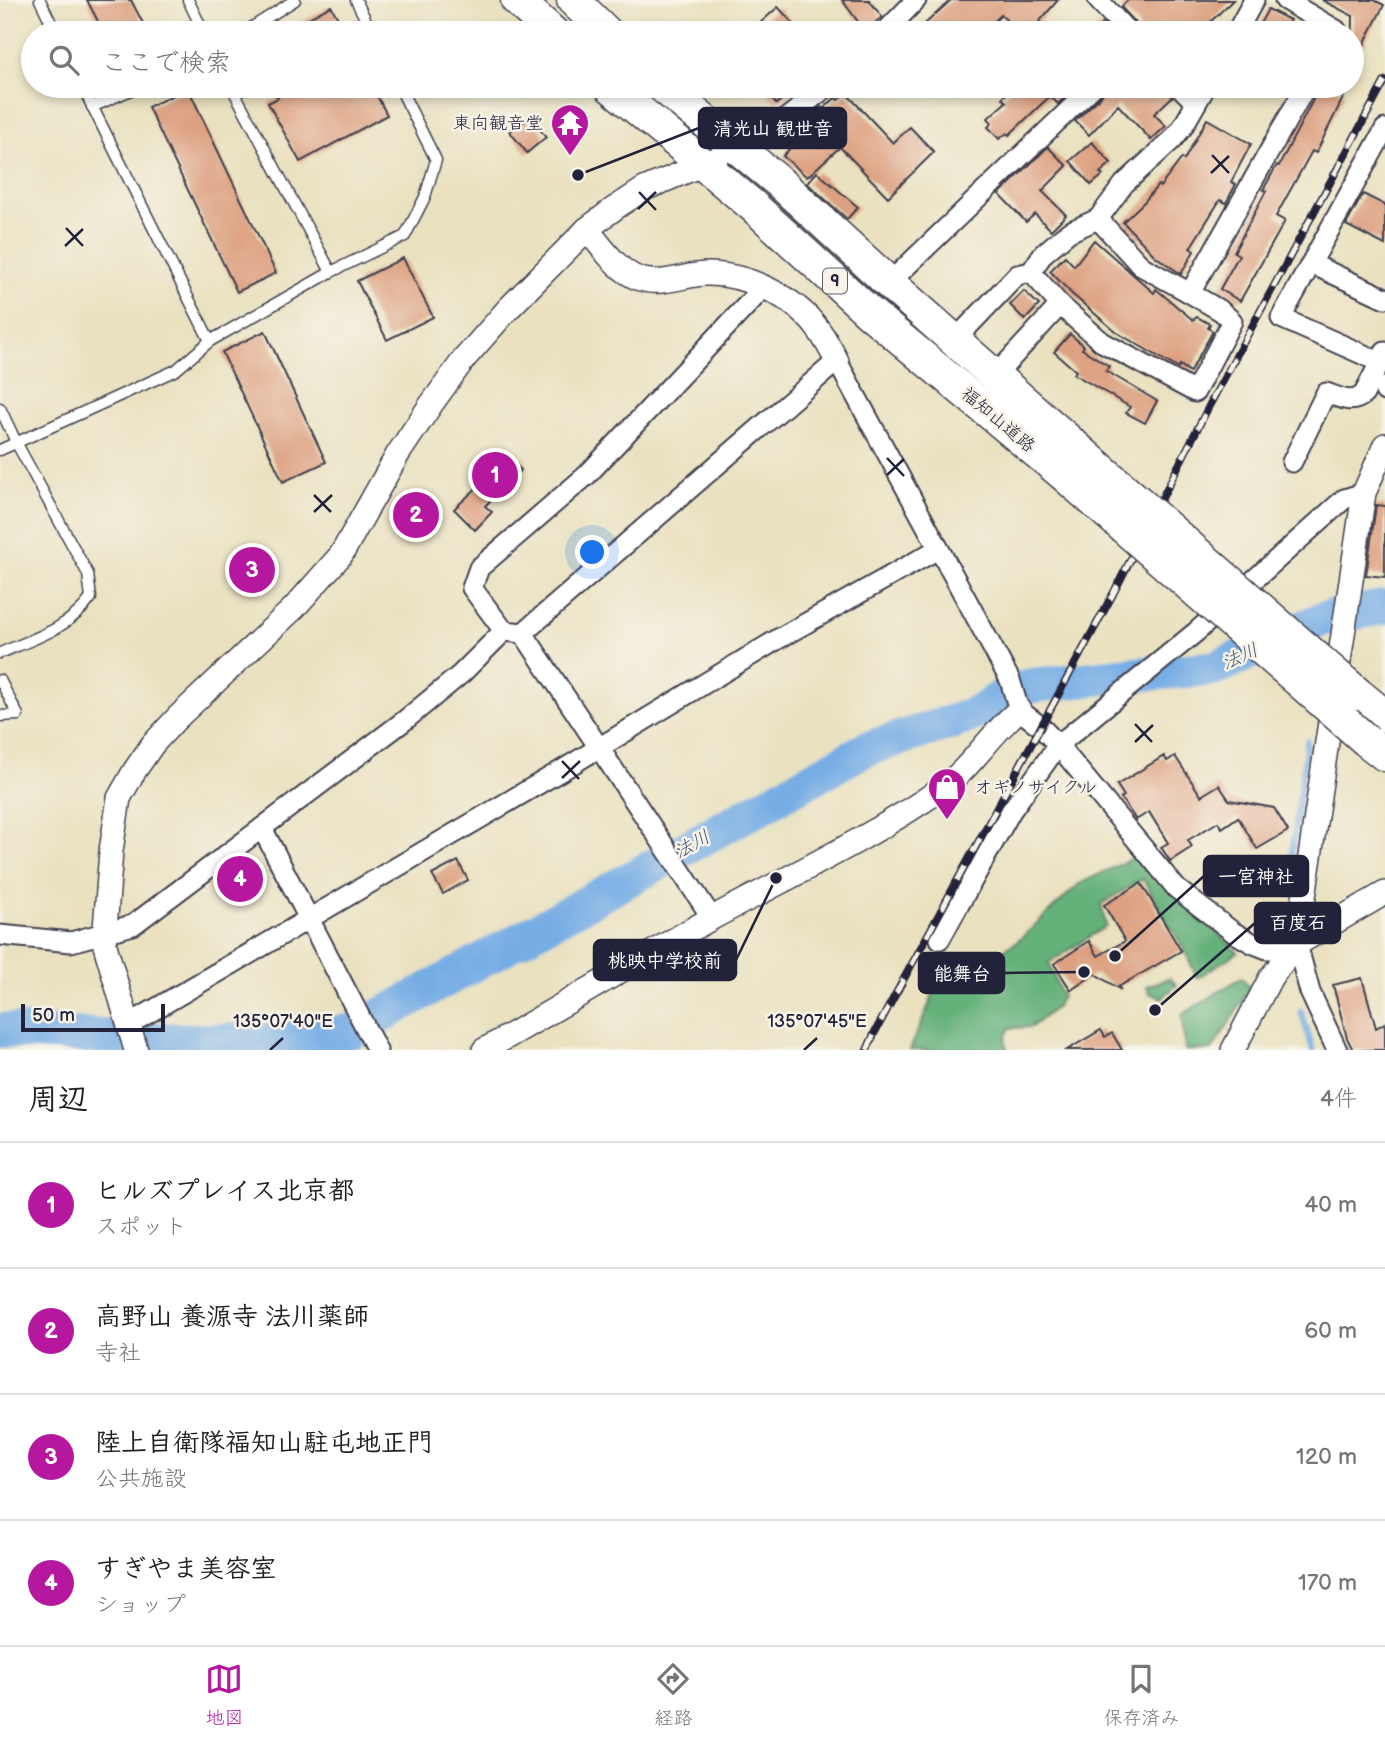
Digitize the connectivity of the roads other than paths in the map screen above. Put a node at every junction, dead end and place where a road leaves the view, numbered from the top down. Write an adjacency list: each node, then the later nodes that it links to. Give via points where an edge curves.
1 (40, 0): 11 (lane)
2 (188, 0): 12 (lane)
3 (295, 0): 13 (lane)
4 (356, 0): 14 (lane)
5 (517, 0): 15 (highway)
6 (573, 0): 16 (highway)
7 (916, 0): 17 (street)
8 (1098, 0): 18 (street)
9 (1254, 0): 19 (street)
10 (1284, 0): 20 (street)
11 (50, 21)
12 (198, 21)
13 (262, 21)
14 (366, 21)
15 (540, 21)
16 (595, 21)
17 (896, 21)
18 (1118, 21)
19 (1243, 21)
20 (1320, 21)
21 (88, 98): 33 (lane)
22 (113, 98): 33 (lane)
23 (237, 98): 40 (lane)
24 (405, 98): 40 (lane, via 436,160 425,197 405,236)
25 (624, 98): 36 (highway, 福知山道路 / 9)
26 (677, 98): 35 (highway, 福知山道路 / 9)
27 (812, 98): 35 (street)
28 (1082, 98): 42 (street)
29 (1191, 98): 32 (street)
30 (1199, 98): 32 (street)
31 (1299, 98): 44 (street)
32 (1196, 103): 37 (street, via 1172,140 1124,184)
33 (92, 107): 47 (lane)
34 (1385, 129): 39 (street)
35 (738, 148): 36 (street); 42 (highway, 福知山道路 / 9)
36 (703, 165): 38 (street, via 644,189); 56 (highway, 福知山道路 / 9, via 870,313)
37 (1098, 219): 41 (street, via 1069,232); 44 (street, via 1141,266)
38 (587, 229): 43 (street, via 635,278 655,282 704,274 736,276); 72 (street, via 464,359 398,454 341,555 294,608 177,718 135,770 119,798)
39 (1312, 264): 45 (street); 49 (street, via 1281,318)
40 (331, 272): 47 (lane)
41 (1031, 272): 46 (street); 48 (street, via 1017,275)
42 (889, 283): 48 (highway, 福知山道路 / 9)
43 (763, 288): 50 (street, via 794,304 817,328); 60 (street, via 587,475 479,568 472,588)
44 (1189, 293): 46 (street, via 1233,321 1195,392 1102,342)
45 (1385, 298)
46 (1060, 305): 51 (street)
47 (210, 341): 53 (lane, via 176,370)
48 (954, 341): 51 (highway, 福知山道路 / 9)
49 (1382, 357): 57 (street, via 1359,399 1347,401 1326,393)
50 (837, 361): 59 (street); 60 (street)
51 (994, 377): 56 (highway, 福知山道路 / 9)
52 (0, 408): 53 (lane)
53 (17, 444): 55 (lane); 61 (lane, via 88,574 91,598 71,620)
54 (1385, 445): 58 (street)
55 (0, 450)
56 (1070, 461): 65 (highway, 福知山道路 / 9, bridge); 65 (highway, 福知山道路 / 9, bridge)
57 (1292, 462)
58 (1363, 493): 66 (street, via 1344,499 1157,666); 75 (street)
59 (938, 548): 63 (street, via 1010,680); 67 (street)
60 (513, 632): 67 (street); 68 (street, via 404,722)
61 (0, 653)
62 (0, 680): 64 (lane, via 18,715)
63 (1018, 707): 66 (street); 71 (street, via 974,761 942,788 855,843)
64 (0, 716)
65 (1376, 722)
66 (1058, 745): 74 (street, via 1011,811); 75 (street, via 1177,889 1252,943 1267,949)
67 (600, 747): 70 (street); 71 (street)
68 (262, 828): 70 (street); 72 (street, via 133,925)
69 (1385, 892): 75 (street)
70 (311, 918): 76 (street); 77 (street)
71 (712, 918): 79 (street)
72 (104, 934): 73 (street, via 71,942); 76 (street)
73 (0, 935)
74 (940, 939)
75 (1297, 944): 80 (street, via 1271,977); 81 (street, via 1310,992)
76 (128, 1025): 78 (street)
77 (375, 1045)
78 (136, 1050)
79 (484, 1050)
80 (1233, 1050)
81 (1337, 1050)

